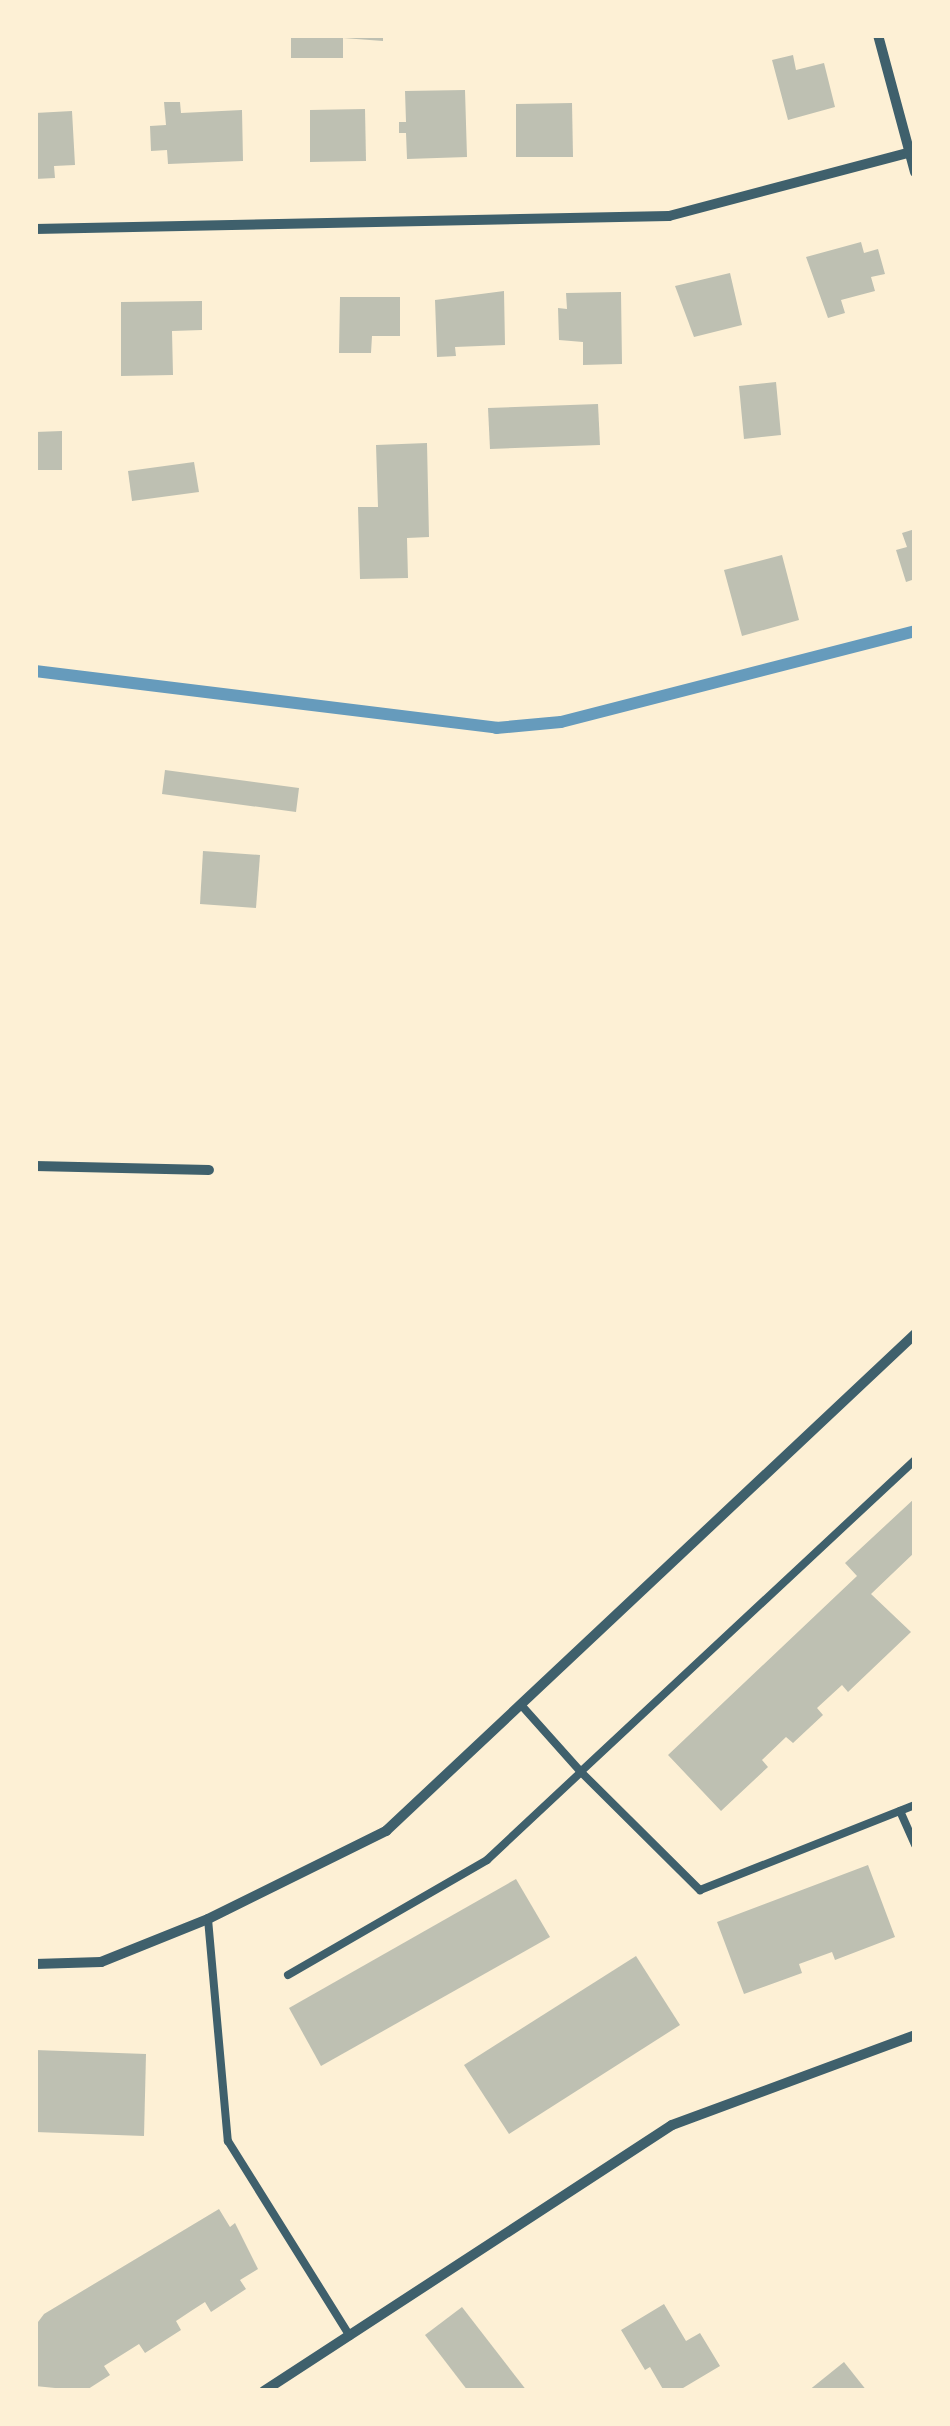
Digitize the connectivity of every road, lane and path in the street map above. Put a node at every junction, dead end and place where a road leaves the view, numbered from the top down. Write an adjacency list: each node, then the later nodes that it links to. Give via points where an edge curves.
1 (878, 35): 2 (street)
2 (912, 152): 3 (street); 4 (street, via 669,216)
3 (915, 172)
4 (35, 229)
5 (35, 1166): 6 (street)
6 (208, 1170)
7 (915, 1334): 9 (street)
8 (915, 1460): 10 (lane)
9 (522, 1706): 10 (lane); 14 (street, via 386,1831)
10 (581, 1772): 12 (lane, via 700,1890); 16 (lane, via 487,1860)
11 (915, 1806): 12 (lane)
12 (900, 1812): 13 (lane)
13 (915, 1845)
14 (208, 1919): 15 (street, via 101,1962); 18 (lane, via 228,2141)
15 (35, 1964)
16 (288, 1975)
17 (915, 2035): 18 (street, via 672,2125)
18 (350, 2336): 19 (street)
19 (264, 2391)

